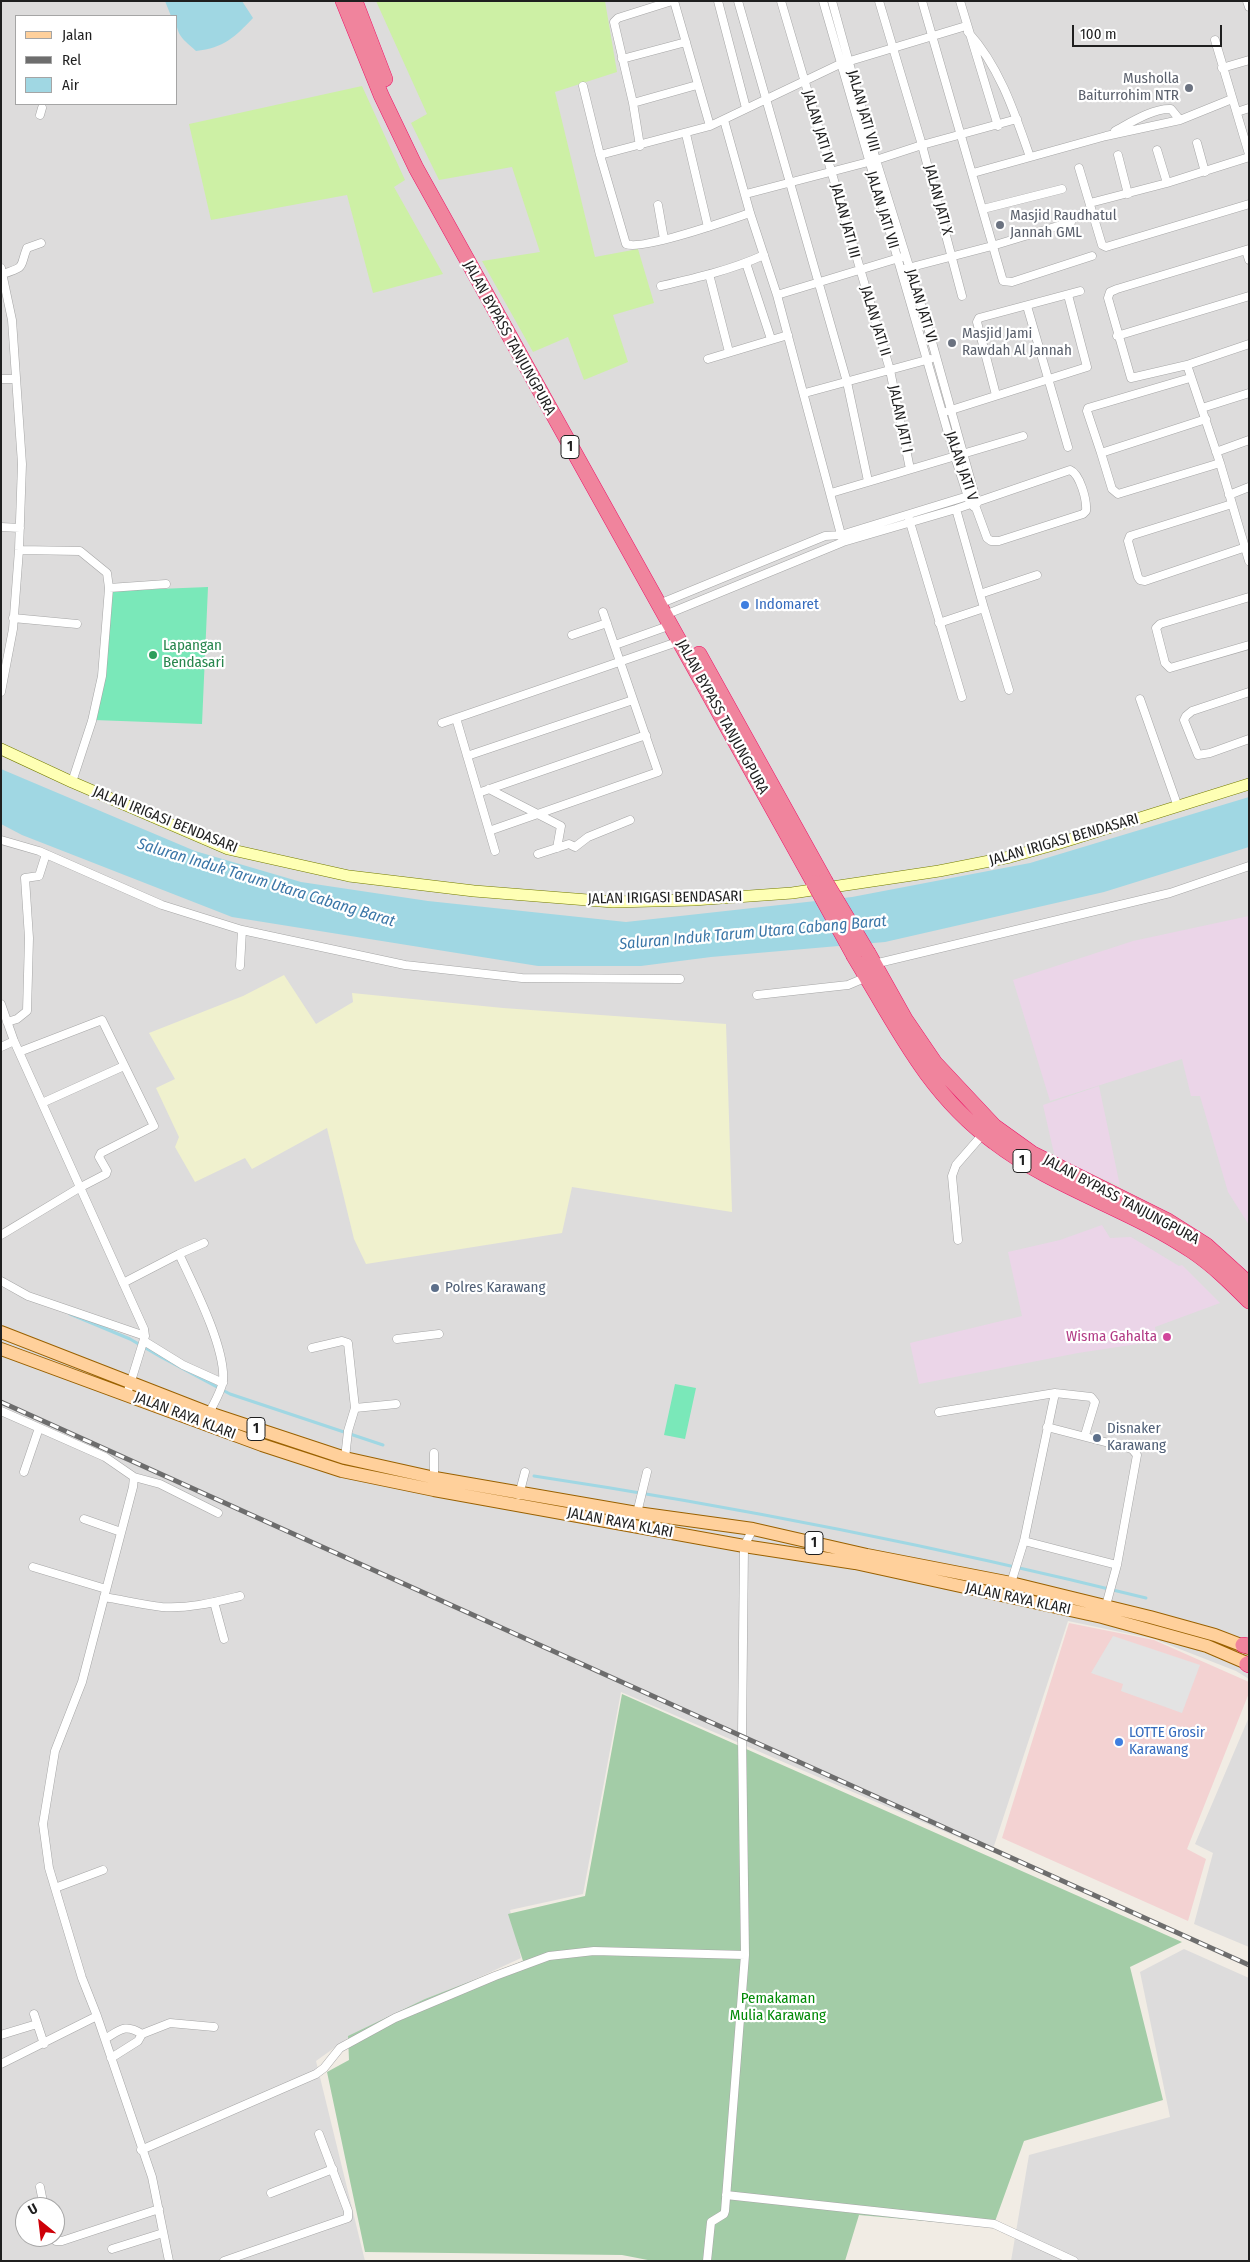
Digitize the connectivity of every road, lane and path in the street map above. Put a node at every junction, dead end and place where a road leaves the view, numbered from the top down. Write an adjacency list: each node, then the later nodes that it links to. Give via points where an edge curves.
1 (343, 1): 143 (highway, JALAN BYPASS TANJUNGPURA / 1, via 381,95 416,168)
2 (355, 1): 143 (highway, JALAN BYPASS TANJUNGPURA / 1, via 424,164 612,503)
3 (673, 1): 17 (street); 19 (street, via 614,21)
4 (718, 1): 30 (street)
5 (738, 1): 28 (street)
6 (781, 1): 24 (street, JALAN JATI IV)
7 (823, 1): 22 (street, JALAN JATI VIII)
8 (832, 1): 21 (street, JALAN JATI VIII)
9 (879, 1): 18 (street, JALAN JATI X)
10 (922, 1): 15 (street)
11 (960, 1): 14 (street)
12 (1247, 1): 13 (street)
13 (1249, 7)
14 (967, 29): 15 (street); 33 (street, via 990,62); 37 (street)
15 (933, 36): 18 (street); 39 (street)
16 (1215, 40): 23 (street)
17 (686, 42): 19 (street); 25 (street)
18 (894, 48): 21 (street); 42 (street, JALAN JATI X)
19 (622, 59): 29 (street)
20 (1249, 60): 23 (street)
21 (849, 62): 22 (street); 49 (street, JALAN JATI VIII)
22 (840, 64): 24 (street); 49 (street, JALAN JATI VIII)
23 (1222, 68): 27 (street)
24 (804, 82): 28 (street); 51 (street, JALAN JATI IV)
25 (697, 85): 29 (street); 36 (street)
26 (583, 86): 45 (street)
27 (1232, 99): 32 (street); 35 (street)
28 (765, 100): 30 (street); 54 (street)
29 (633, 103): 43 (street)
30 (746, 108): 34 (street)
31 (1249, 108): 32 (street)
32 (1237, 112): 46 (street)
33 (1017, 119): 37 (street); 48 (street)
34 (724, 120): 36 (street); 57 (street)
35 (1180, 120): 40 (street); 40 (street, via 1166,109)
36 (710, 126): 38 (street)
37 (998, 126): 39 (street)
38 (686, 134): 43 (street); 65 (street)
39 (961, 136): 42 (street); 53 (street)
40 (1106, 136): 48 (street)
41 (1197, 142): 52 (street)
42 (922, 145): 49 (street); 72 (street, JALAN JATI X)
43 (640, 146): 45 (street)
44 (1157, 150): 55 (street)
45 (600, 155): 66 (street, via 626,244 631,246)
46 (1249, 155): 52 (street)
47 (1118, 156): 58 (street)
48 (1030, 157): 53 (street)
49 (872, 161): 51 (street); 71 (street, JALAN JATI VII); 74 (street, JALAN JATI VII)
50 (1079, 168): 59 (street)
51 (832, 171): 54 (street); 80 (street, JALAN JATI III)
52 (1205, 172): 55 (street)
53 (973, 174): 62 (street)
54 (788, 182): 57 (street); 82 (street)
55 (1167, 183): 58 (street)
56 (1062, 189): 62 (street)
57 (746, 194): 63 (street)
58 (1128, 194): 59 (street)
59 (1090, 203): 60 (street, via 1102,245 1106,247)
60 (1249, 204)
61 (658, 205): 66 (street)
62 (983, 209): 68 (street)
63 (750, 213): 65 (street); 70 (street)
64 (1071, 222): 68 (street)
65 (708, 227): 66 (street)
66 (664, 239)
67 (41, 243): 79 (street, via 27,248 23,265 18,269)
68 (992, 246): 72 (street); 73 (street, via 1000,274 1007,283)
69 (1247, 250): 75 (street); 91 (street, via 1110,292 1108,298)
70 (764, 254): 76 (street); 86 (street)
71 (906, 256): 74 (street); 77 (street, JALAN JATI VI)
72 (953, 256): 77 (street); 87 (street, JALAN JATI X)
73 (1092, 256)
74 (897, 259): 78 (street, JALAN JATI VI); 80 (street)
75 (1249, 260)
76 (746, 262): 81 (street); 92 (street)
77 (909, 268): 78 (street); 95 (street, JALAN JATI VI)
78 (900, 270): 97 (street, JALAN JATI VI)
79 (2, 271): 103 (street, via 12,320)
80 (859, 271): 82 (street); 99 (street, JALAN JATI II)
81 (709, 274): 83 (street); 94 (street)
82 (820, 283): 86 (street); 105 (street)
83 (661, 286)
84 (1080, 291): 85 (street)
85 (1068, 295): 89 (street); 104 (street, via 1087,367)
86 (777, 296): 90 (street)
87 (962, 296)
88 (1249, 296): 91 (street)
89 (1027, 306): 104 (street); 109 (street, via 979,318)
90 (788, 335): 92 (street); 106 (street)
91 (1117, 336): 100 (street)
92 (771, 339): 94 (street)
93 (1249, 344): 98 (street)
94 (729, 352): 96 (street)
95 (936, 357): 97 (street); 111 (street, JALAN JATI V)
96 (708, 359)
97 (927, 360): 99 (street); 111 (street, JALAN JATI V)
98 (1187, 365): 100 (street); 101 (street)
99 (890, 370): 105 (street); 121 (street, JALAN JATI I)
100 (1131, 378): 107 (street)
101 (1190, 378): 107 (street); 110 (street)
102 (1, 379): 103 (street)
103 (16, 380): 131 (street, via 22,464)
104 (1047, 381): 109 (street); 115 (street)
105 (848, 382): 106 (street); 122 (street)
106 (805, 393): 124 (street)
107 (1135, 393): 117 (street, via 1088,408)
108 (1249, 393): 110 (street)
109 (996, 395): 111 (street)
110 (1202, 408): 112 (street)
111 (947, 411): 118 (street, JALAN JATI V); 119 (street, JALAN JATI V)
112 (1206, 419): 116 (street); 117 (street)
113 (1023, 436): 118 (street)
114 (1249, 440): 116 (street)
115 (1068, 447)
116 (1216, 452): 120 (street)
117 (1101, 453): 120 (street, via 1112,489 1118,494)
118 (963, 454): 119 (street); 126 (street, JALAN JATI V)
119 (955, 457): 121 (street); 126 (street, JALAN JATI V)
120 (1220, 463): 125 (street)
121 (910, 469): 122 (street)
122 (868, 481): 124 (street)
123 (1249, 488): 125 (street)
124 (831, 493): 133 (street)
125 (1229, 495): 127 (street)
126 (973, 502): 126 (street, via 990,541 1086,511 1075,474 1070,470); 128 (street); 129 (street)
127 (1232, 504): 132 (street); 134 (street, via 1130,536 1128,541 1138,577 1145,581)
128 (956, 509): 129 (street); 140 (street)
129 (909, 519): 133 (street); 147 (street)
130 (1, 528): 131 (street)
131 (20, 528): 135 (street)
132 (1245, 535): 134 (street)
133 (842, 538): 143 (street); 143 (street, via 825,536)
134 (1246, 547): 136 (street)
135 (19, 550): 139 (street, via 80,551 107,573); 145 (street)
136 (1249, 560)
137 (1037, 575): 140 (street)
138 (166, 584): 139 (street)
139 (109, 588): 166 (street, via 100,684)
140 (980, 594): 142 (street)
141 (1249, 597): 152 (street, via 1160,624 1156,628 1170,668)
142 (984, 608): 147 (street); 154 (street)
143 (667, 611): 150 (highway, JALAN BYPASS TANJUNGPURA / 1); 151 (street); 180 (highway, JALAN BYPASS TANJUNGPURA / 1)
144 (603, 612): 146 (street)
145 (13, 618): 148 (street); 155 (street, via 10,654)
146 (607, 623): 149 (street); 151 (street)
147 (939, 623): 157 (street)
148 (76, 624)
149 (572, 635)
150 (680, 641): 153 (street); 180 (highway, JALAN BYPASS TANJUNGPURA / 1)
151 (615, 645): 153 (street)
152 (1249, 645)
153 (620, 661): 159 (street); 160 (street)
154 (1009, 690)
155 (1, 692)
156 (1249, 692): 163 (street, via 1192,711 1184,720 1198,755)
157 (962, 697)
158 (1140, 699): 170 (street)
159 (634, 700): 162 (street); 165 (street)
160 (456, 718): 161 (street); 165 (street)
161 (442, 723)
162 (646, 736): 168 (street); 171 (street, via 658,772)
163 (1249, 739)
164 (1, 749): 166 (street, JALAN IRIGASI BENDASARI)
165 (467, 756): 169 (street)
166 (72, 782): 170 (street, JALAN IRIGASI BENDASARI, via 228,849 339,874 474,891 613,902 792,893 939,872 1010,857)
167 (1249, 784): 170 (street, JALAN IRIGASI BENDASARI)
168 (489, 789): 169 (street); 171 (street)
169 (478, 793): 173 (street)
170 (1178, 807)
171 (538, 814): 173 (street); 175 (street, via 561,826)
172 (630, 820): 175 (street, via 588,837 576,847 568,844)
173 (489, 831): 176 (street)
174 (1, 840): 177 (street)
175 (557, 848): 178 (street)
176 (495, 851)
177 (46, 854): 181 (street, via 162,905); 187 (street, via 39,876 26,878 29,938 27,1010 17,1019)
178 (538, 854)
179 (1249, 866): 182 (street, via 1170,894)
180 (820, 882): 182 (highway, JALAN BYPASS TANJUNGPURA / 1, bridge)
181 (242, 930): 183 (street); 184 (street, via 405,965 522,978)
182 (866, 963): 185 (street, via 848,985); 193 (highway, JALAN BYPASS TANJUNGPURA / 1, via 892,1024 920,1066); 201 (highway, JALAN BYPASS TANJUNGPURA / 1, via 935,1063 994,1126 1033,1154 1168,1221 1206,1245)
183 (240, 966)
184 (680, 978)
185 (757, 995)
186 (1, 1004): 187 (street)
187 (7, 1022): 188 (street)
188 (14, 1041): 189 (street); 190 (street)
189 (1, 1047)
190 (19, 1052): 191 (street, via 102,1020); 192 (street)
191 (124, 1066): 192 (street); 194 (street, via 154,1126 101,1152 99,1157 108,1172)
192 (42, 1103): 194 (street)
193 (983, 1134): 196 (street, via 956,1165 952,1176); 202 (highway, JALAN BYPASS TANJUNGPURA / 1, via 1022,1161 1193,1251)
194 (79, 1188): 195 (street); 200 (street)
195 (1, 1235)
196 (958, 1240)
197 (204, 1243): 198 (street)
198 (179, 1254): 200 (street); 210 (street, via 212,1329 218,1350)
199 (1, 1281): 206 (street, via 28,1296)
200 (123, 1283): 206 (street)
201 (1249, 1284)
202 (1249, 1301)
203 (1, 1332): 209 (main road, JALAN RAYA KLARI / 1)
204 (440, 1334): 205 (street)
205 (397, 1339)
206 (144, 1341): 209 (street); 210 (street)
207 (1, 1348): 212 (main road, JALAN RAYA KLARI / 1)
208 (312, 1348): 214 (street, via 342,1341 348,1343)
209 (130, 1382): 212 (street); 217 (main road, JALAN RAYA KLARI / 1)
210 (221, 1388): 217 (street)
211 (1054, 1393): 216 (street); 218 (street); 220 (street, via 1091,1397 1095,1402)
212 (127, 1394): 227 (main road, JALAN RAYA KLARI / 1, via 342,1471)
213 (396, 1404): 214 (street)
214 (355, 1408): 222 (street)
215 (1, 1411): 219 (street)
216 (939, 1412)
217 (209, 1413): 222 (main road, JALAN RAYA KLARI / 1)
218 (1047, 1427): 220 (street); 234 (street)
219 (39, 1428): 223 (street); 226 (street, via 104,1457)
220 (1085, 1435): 236 (street, via 1132,1449 1138,1458)
221 (434, 1454): 227 (street)
222 (345, 1458): 227 (main road, JALAN RAYA KLARI / 1)
223 (24, 1472)
224 (525, 1472): 228 (street)
225 (647, 1472): 230 (street)
226 (134, 1477): 229 (street, via 160,1484); 233 (street)
227 (434, 1478): 228 (main road, JALAN RAYA KLARI / 1)
228 (519, 1492): 230 (main road, JALAN RAYA KLARI / 1); 235 (main road, JALAN RAYA KLARI / 1)
229 (218, 1513)
230 (637, 1513): 232 (main road, JALAN RAYA KLARI / 1)
231 (84, 1519): 233 (street)
232 (753, 1529): 235 (street); 238 (main road, JALAN RAYA KLARI / 1, via 866,1555)
233 (121, 1532): 239 (street)
234 (1024, 1542): 236 (street); 238 (street)
235 (744, 1546): 242 (main road, JALAN RAYA KLARI / 1, via 855,1563); 247 (street)
236 (1117, 1565): 242 (street)
237 (34, 1567): 239 (street)
238 (1014, 1574): 242 (main road, JALAN RAYA KLARI / 1)
239 (105, 1593): 241 (street, via 162,1607); 246 (street, via 82,1682 55,1751 45,1805 43,1824)
240 (240, 1596): 241 (street)
241 (214, 1602): 243 (street)
242 (1103, 1612): 244 (main road, JALAN RAYA KLARI / 1, via 1207,1646); 244 (main road, JALAN RAYA KLARI / 1, via 1178,1624)
243 (224, 1639)
244 (1247, 1655)
245 (103, 1870): 246 (street)
246 (55, 1888): 249 (street)
247 (745, 1955): 259 (street, via 594,1951 549,1956 395,2018 340,2048 316,2074); 263 (street)
248 (34, 2014): 250 (street)
249 (97, 2016): 254 (street); 255 (street)
250 (37, 2024): 253 (street); 255 (street)
251 (214, 2027): 252 (street, via 170,2023)
252 (142, 2034): 254 (street, via 132,2028 124,2028); 256 (street, via 138,2041)
253 (1, 2035)
254 (105, 2039): 256 (street)
255 (44, 2044): 257 (street)
256 (111, 2058): 259 (street)
257 (1, 2064)
258 (319, 2134): 260 (street)
259 (141, 2150): 265 (street, via 152,2177)
260 (333, 2169): 262 (street); 270 (street, via 348,2218)
261 (40, 2187): 264 (street)
262 (271, 2193)
263 (726, 2195): 271 (street, via 724,2214 711,2222); 272 (street, via 994,2224)
264 (42, 2197)
265 (159, 2209): 266 (street); 267 (street)
266 (163, 2233): 268 (street); 269 (street)
267 (65, 2240)
268 (112, 2249)
269 (168, 2261)
270 (224, 2261)
271 (707, 2261)
272 (1074, 2261)

